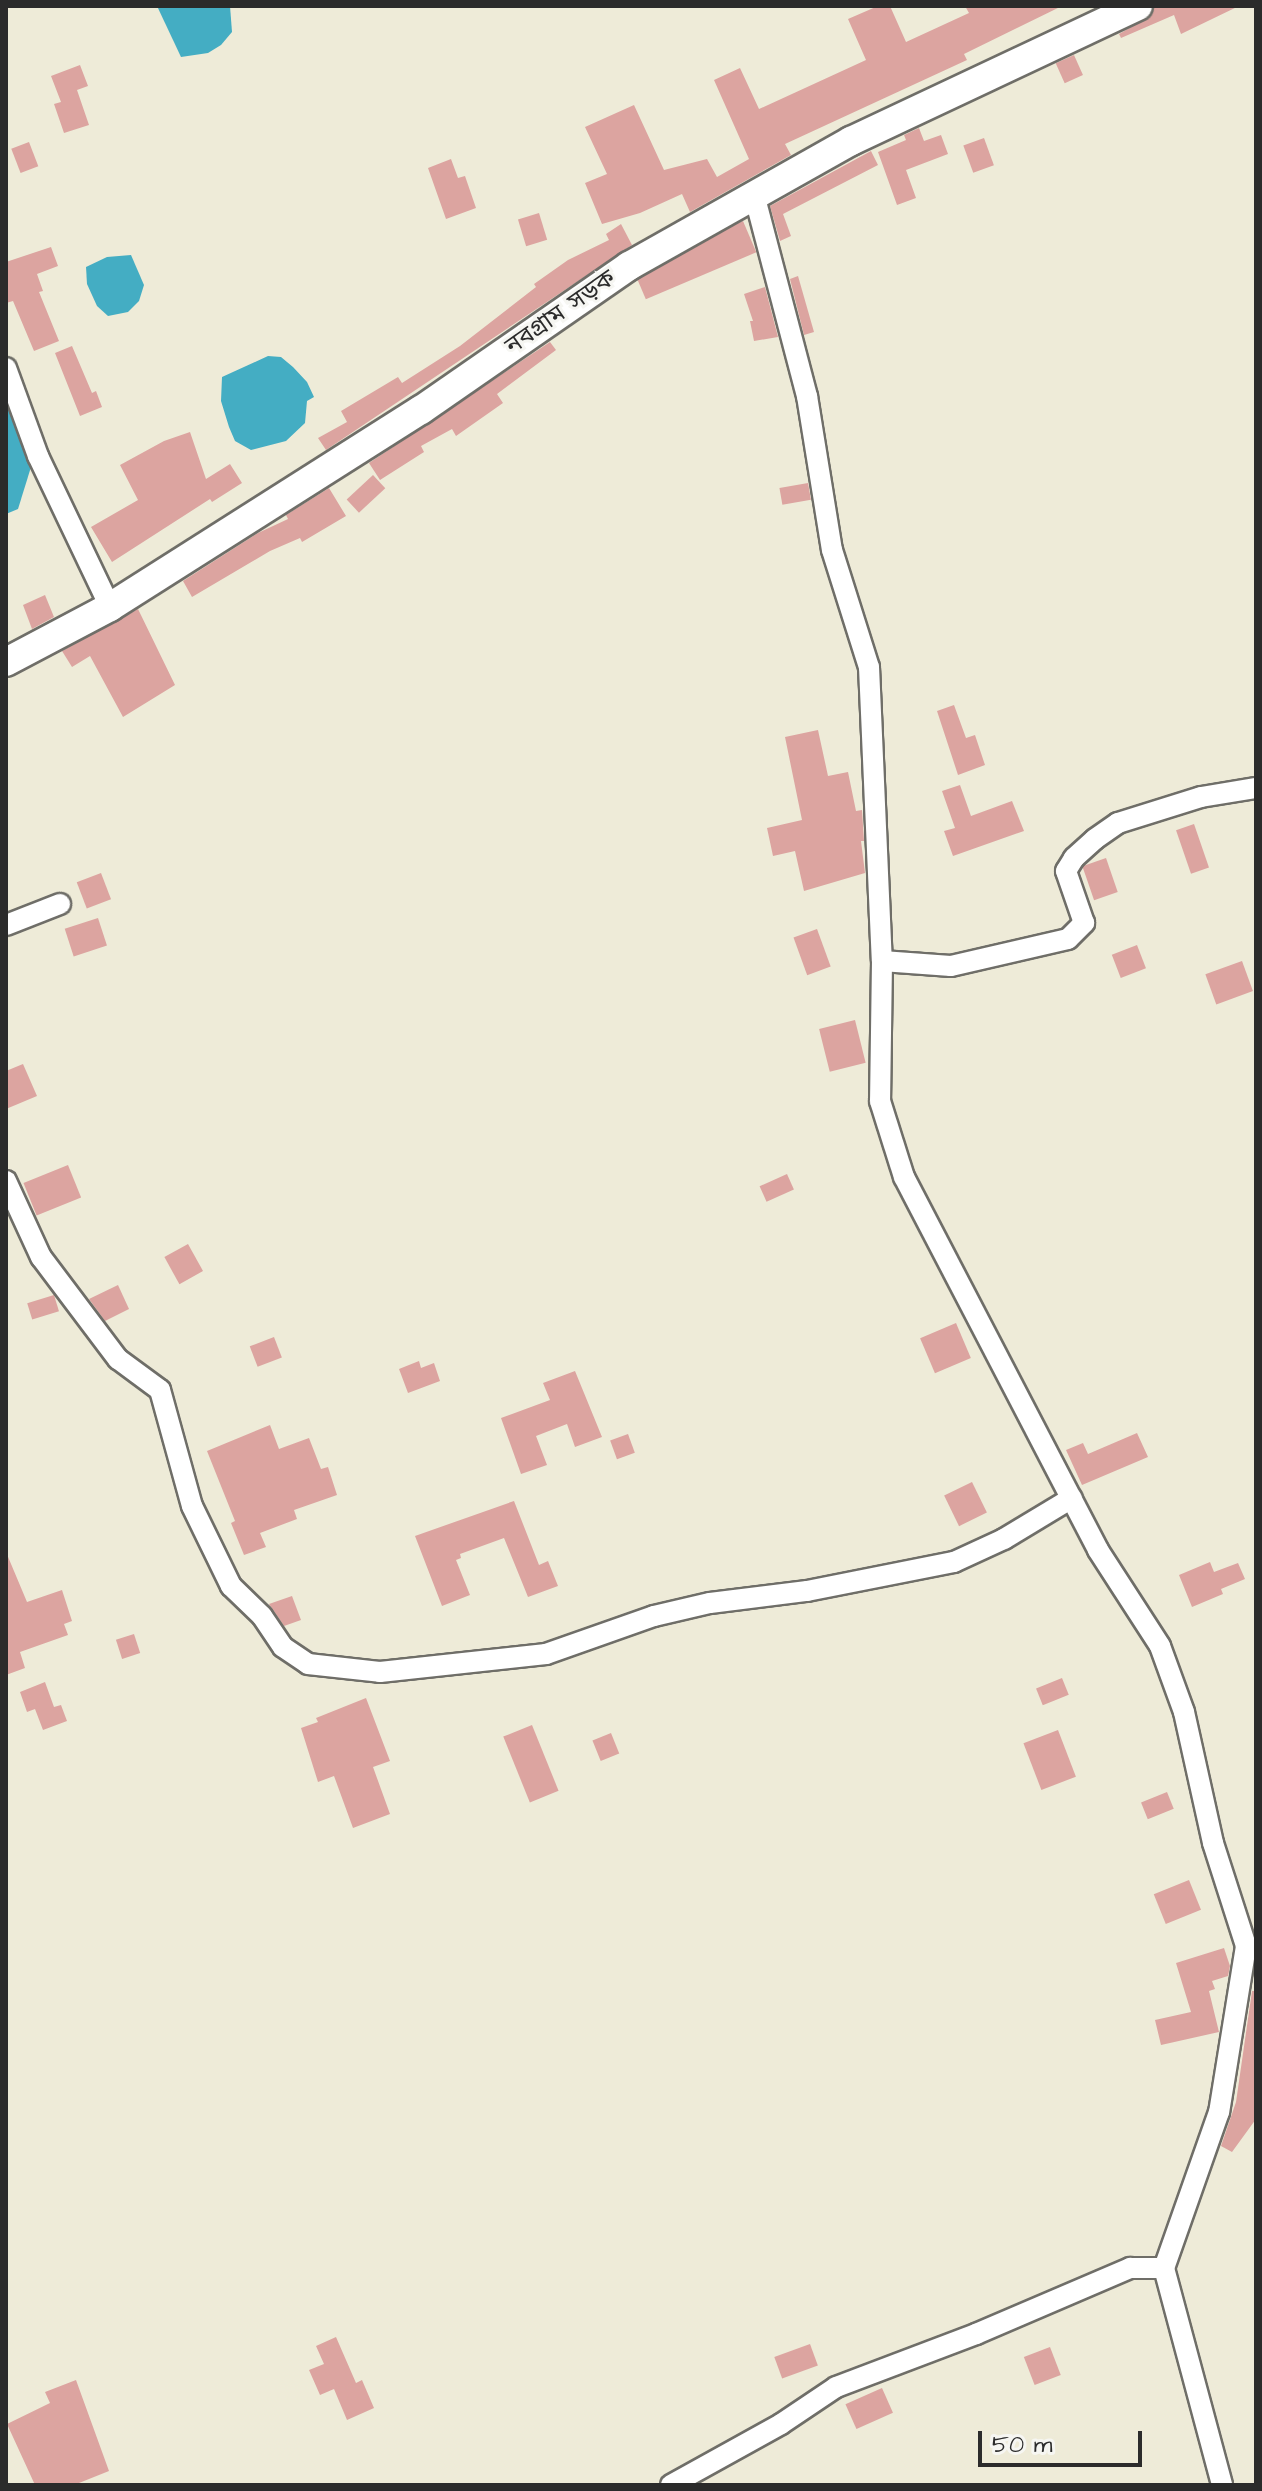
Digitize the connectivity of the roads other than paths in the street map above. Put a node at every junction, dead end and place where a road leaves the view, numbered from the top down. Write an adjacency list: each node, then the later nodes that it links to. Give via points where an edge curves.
1 (1138, 6): 2 (main road, নবগ্রাম সড়ক, via 851,141)
2 (755, 198): 4 (main road, নবগ্রাম সড়ক, via 629,266 421,410); 9 (street, via 807,396 832,550 869,667)
3 (6, 368): 4 (street, via 38,456)
4 (110, 607): 5 (main road, নবগ্রাম সড়ক)
5 (6, 662)
6 (1256, 788): 9 (street, via 1201,797 1118,823 1095,839 1066,871 1084,923 1068,939 951,966)
7 (60, 904): 8 (street)
8 (6, 925)
9 (882, 961): 11 (street, via 880,1101 904,1177)
10 (6, 1181): 11 (street, via 41,1257 118,1359 160,1390 192,1506 231,1586 262,1616 283,1647 308,1664 380,1672 546,1654 654,1616 710,1603 807,1591 954,1562 1029,1526)
11 (1072, 1498): 12 (street, via 1098,1550 1160,1646 1184,1712 1213,1843 1246,1946 1219,2112)
12 (1164, 2268): 13 (street, via 1130,2268 836,2387); 14 (street)
13 (671, 2485)
14 (1222, 2485)

